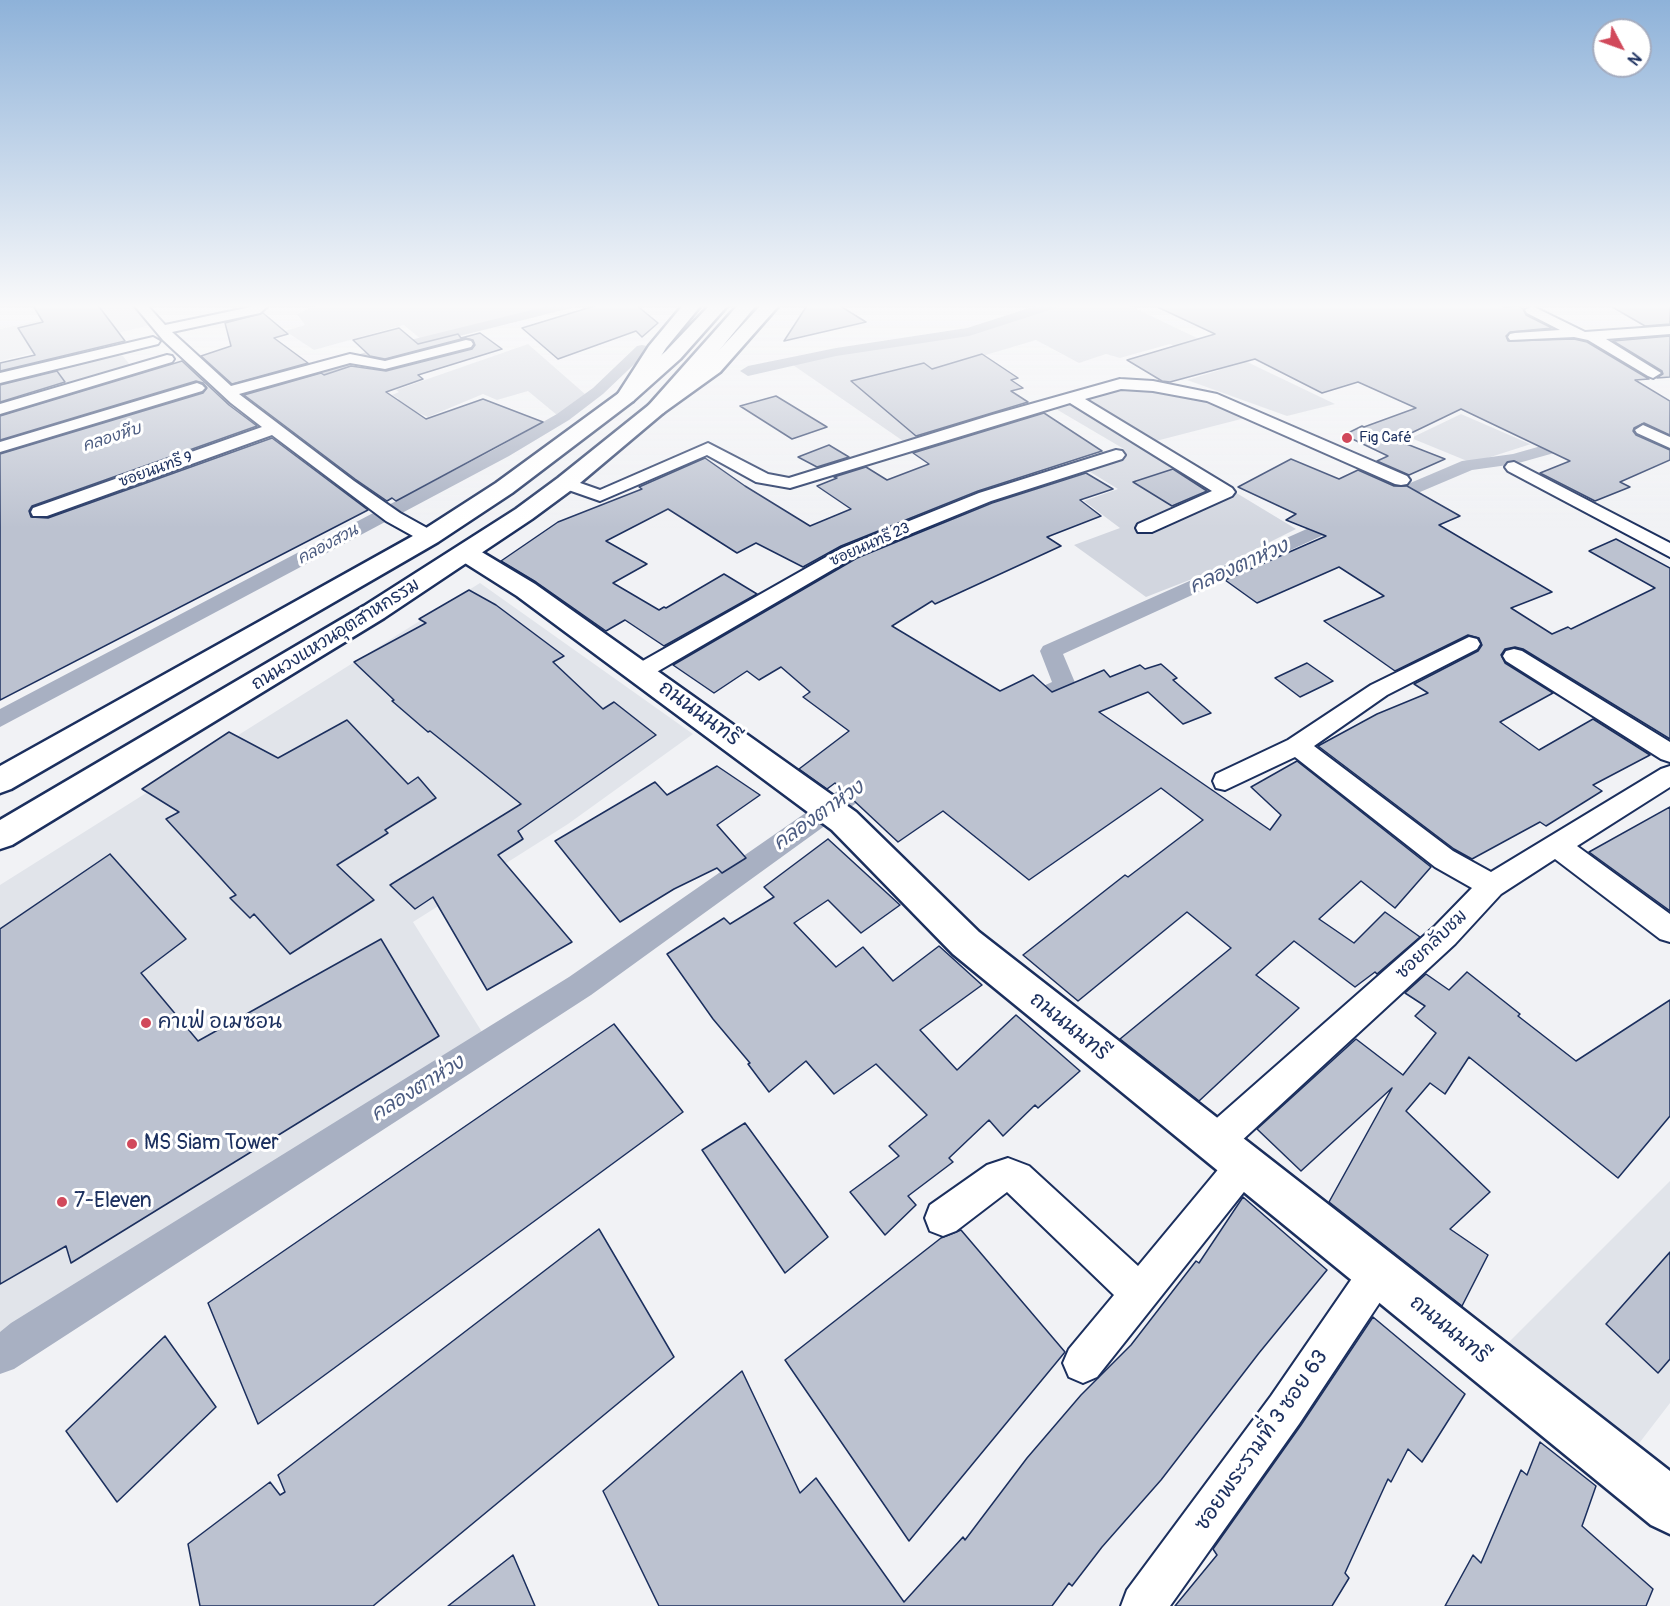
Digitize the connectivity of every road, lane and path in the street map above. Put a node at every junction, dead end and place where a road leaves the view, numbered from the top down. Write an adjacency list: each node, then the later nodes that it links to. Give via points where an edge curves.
1 (94, 379): 8 (street)
2 (214, 379): 10 (street)
3 (280, 379): 10 (street)
4 (637, 379): 11 (main road, ถนนวงแหวนอุตสาหกรรม)
5 (646, 379): 11 (main road, ถนนวงแหวนอุตสาหกรรม)
6 (684, 379): 14 (main road, ถนนวงแหวนอุตสาหกรรม)
7 (698, 379): 14 (main road, ถนนวงแหวนอุตสาหกรรม)
8 (80, 386): 13 (street); 15 (street)
9 (197, 388): 15 (street)
10 (232, 396): 16 (street)
11 (626, 397): 26 (main road, ถนนวงแหวนอุตสาหกรรม, via 504,488)
12 (1071, 397): 22 (street, via 1120,384 1211,397); 23 (street, via 790,483 762,478 708,448 600,496); 25 (street, via 1226,492)
13 (0, 409)
14 (656, 409): 23 (main road, ถนนวงแหวนอุตสาหกรรม)
15 (108, 415): 19 (street)
16 (272, 429): 24 (street, ซอยนนทรี 9); 26 (street, via 389,514)
17 (1643, 430): 18 (street)
18 (1670, 443)
19 (0, 447)
20 (1116, 455): 31 (street, ซอยนนทรี 23, via 985,497 849,552)
21 (1514, 467): 27 (street)
22 (1401, 480)
23 (566, 483): 28 (main road, ถนนวงแหวนอุตสาหกรรม)
24 (40, 512)
25 (1145, 528)
26 (429, 537): 35 (main road, ถนนวงแหวนอุตสาหกรรม)
27 (1670, 550)
28 (466, 553): 31 (main road, ถนนนนทรี, via 526,590); 37 (main road, ถนนวงแหวนอุตสาหกรรม, via 344,631)
29 (1469, 644): 32 (street, via 1378,690)
30 (1514, 656): 33 (street)
31 (640, 672): 41 (main road, ถนนนนทรี, via 835,814 966,943)
32 (1297, 746): 36 (street); 39 (street, via 1444,859)
33 (1670, 753)
34 (1670, 775): 38 (street, ซอยกลับชม)
35 (0, 781)
36 (1225, 781)
37 (0, 837)
38 (1557, 846): 39 (street, ซอยกลับชม); 40 (street)
39 (1491, 886): 41 (street, ซอยกลับชม)
40 (1670, 930)
41 (1229, 1154): 43 (main road, ถนนนนทรี); 44 (street, ซอยกลับชม)
42 (943, 1218): 44 (street, via 999,1177 1008,1175 1017,1179)
43 (1377, 1274): 46 (main road, ถนนนนทรี); 47 (street, ซอยพระรามที่ 3 ซอย 63, via 1285,1410)
44 (1140, 1294): 45 (street, ซอยกลับชม)
45 (1083, 1363)
46 (1670, 1506)
47 (1143, 1606)

